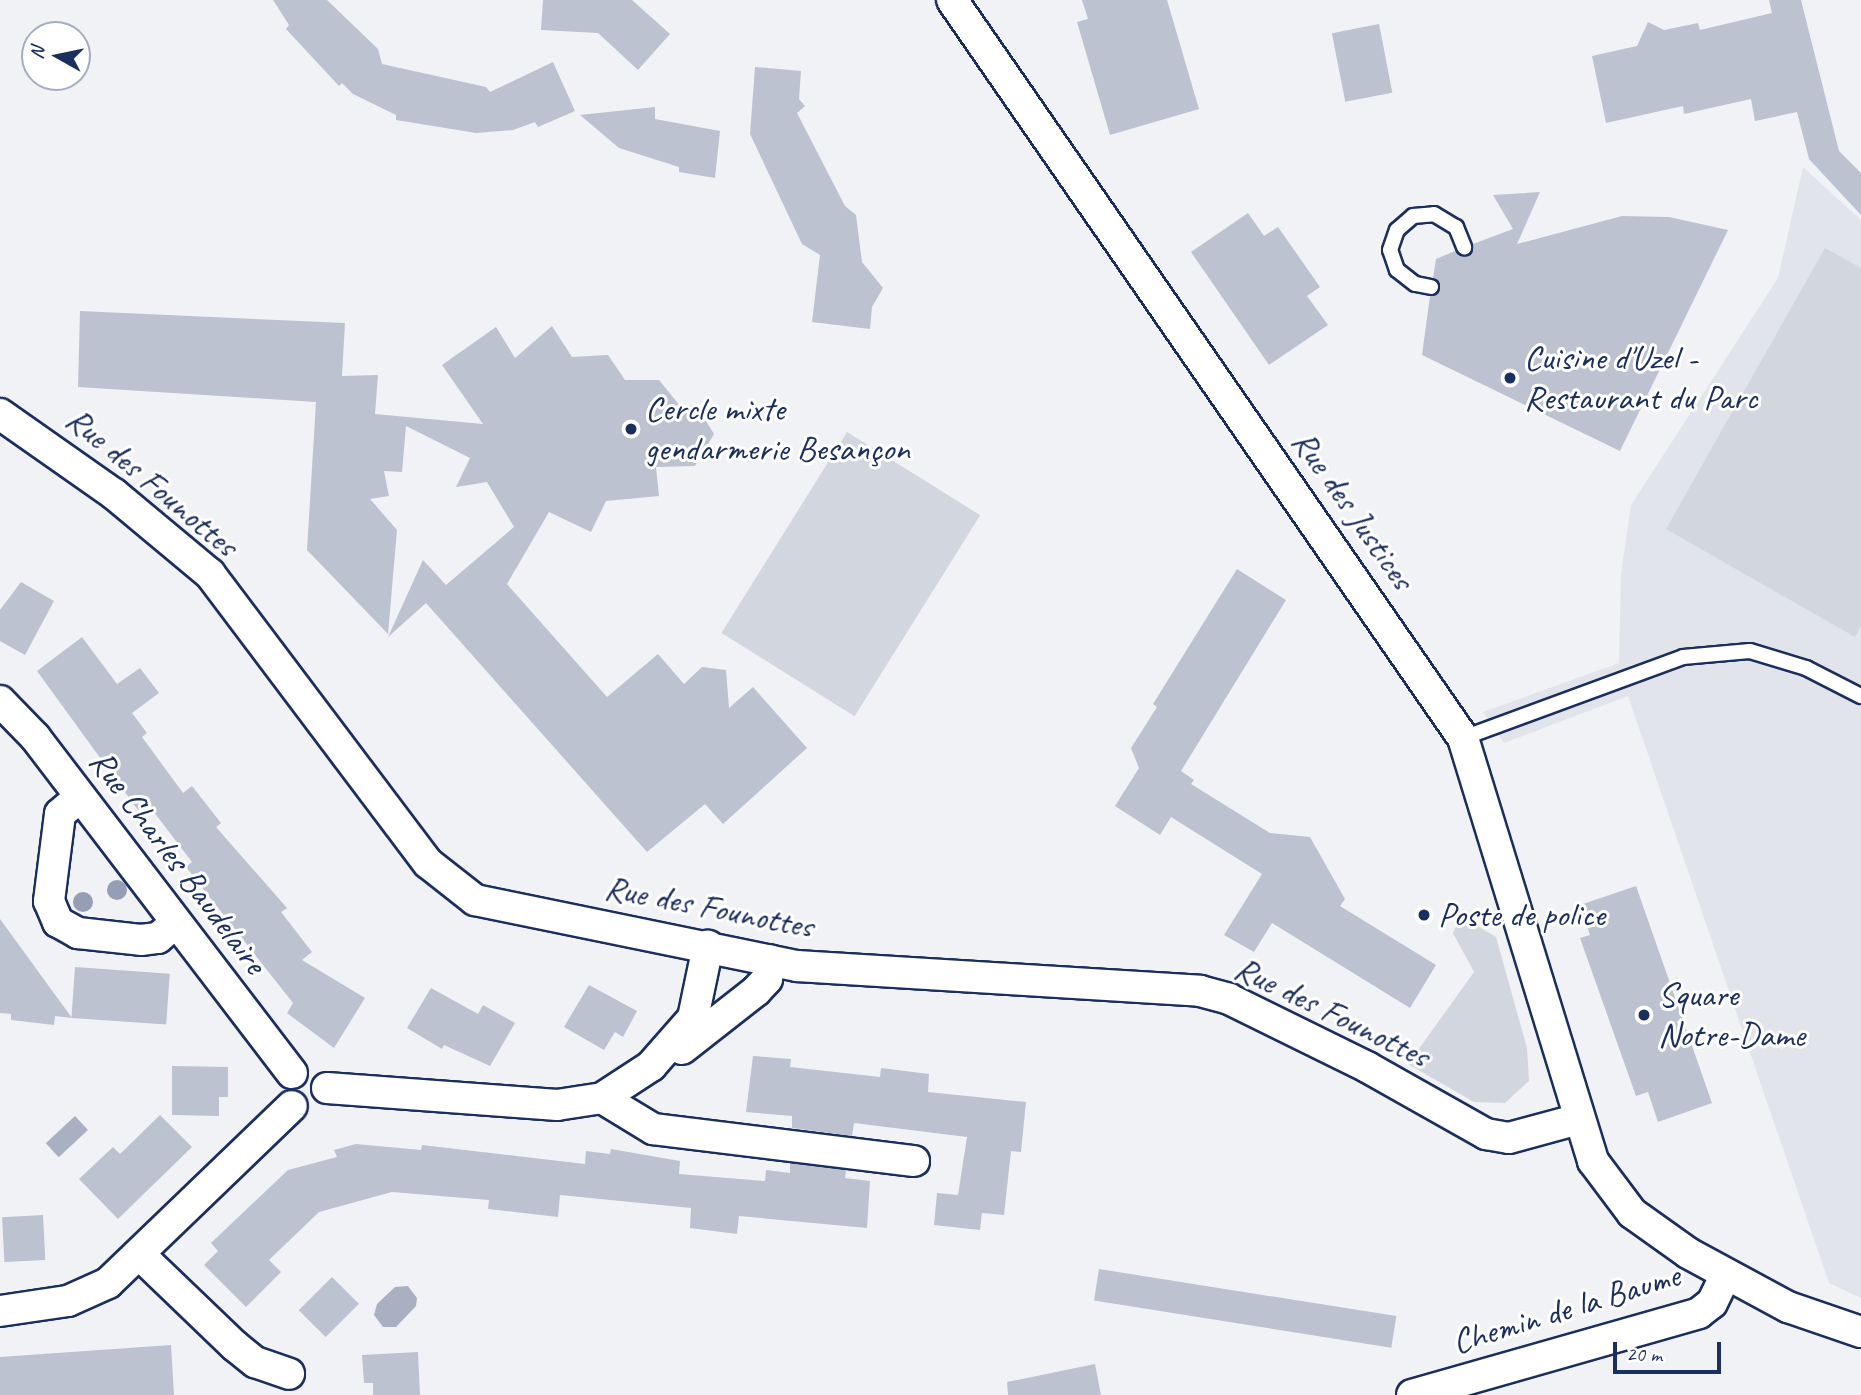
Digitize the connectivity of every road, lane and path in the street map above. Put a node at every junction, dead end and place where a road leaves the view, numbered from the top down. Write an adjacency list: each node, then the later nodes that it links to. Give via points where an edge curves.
1 (952, 0): 7 (street, Rue des Justices)
2 (1464, 247): 3 (lane, via 1456,226 1434,214 1413,216 1397,229 1390,250 1397,270 1415,285)
3 (1431, 287)
4 (0, 414): 10 (street, Rue des Founottes, via 114,494 210,574 428,863 451,885 475,900)
5 (1861, 696): 7 (lane, via 1806,668 1750,651 1683,657)
6 (2, 705): 8 (street, Rue Charles Baudelaire)
7 (1463, 738): 17 (street, Rue des Justices)
8 (80, 797): 9 (street, Rue Charles Baudelaire); 9 (street, via 60,814 49,901 58,922 78,933 141,940 158,938)
9 (174, 924): 13 (street, Rue Charles Baudelaire)
10 (708, 946): 11 (street, Rue des Founottes); 12 (street, via 692,1018)
11 (770, 960): 12 (street, via 767,979 756,991 684,1048); 17 (street, Rue des Founottes, via 851,972 1200,991 1229,999 1367,1067 1486,1134 1509,1138)
12 (651, 1066): 15 (street)
13 (292, 1073): 14 (street, via 313,1069); 16 (street, via 284,1092)
14 (327, 1088): 15 (street, via 557,1105); 16 (street, via 315,1109)
15 (601, 1098): 18 (street, via 653,1129)
16 (292, 1107): 19 (street)
17 (1578, 1119): 20 (street, Chemin de la Baume, via 1593,1161 1632,1213)
18 (914, 1161)
19 (139, 1254): 21 (street, via 90,1294); 23 (street, via 235,1346 255,1362)
20 (1725, 1276): 22 (street, Chemin de la Baume, via 1788,1307); 24 (street, Chemin de la Baume, via 1712,1303 1699,1313)
21 (0, 1311)
22 (1861, 1332)
23 (289, 1374)
24 (1412, 1395)

